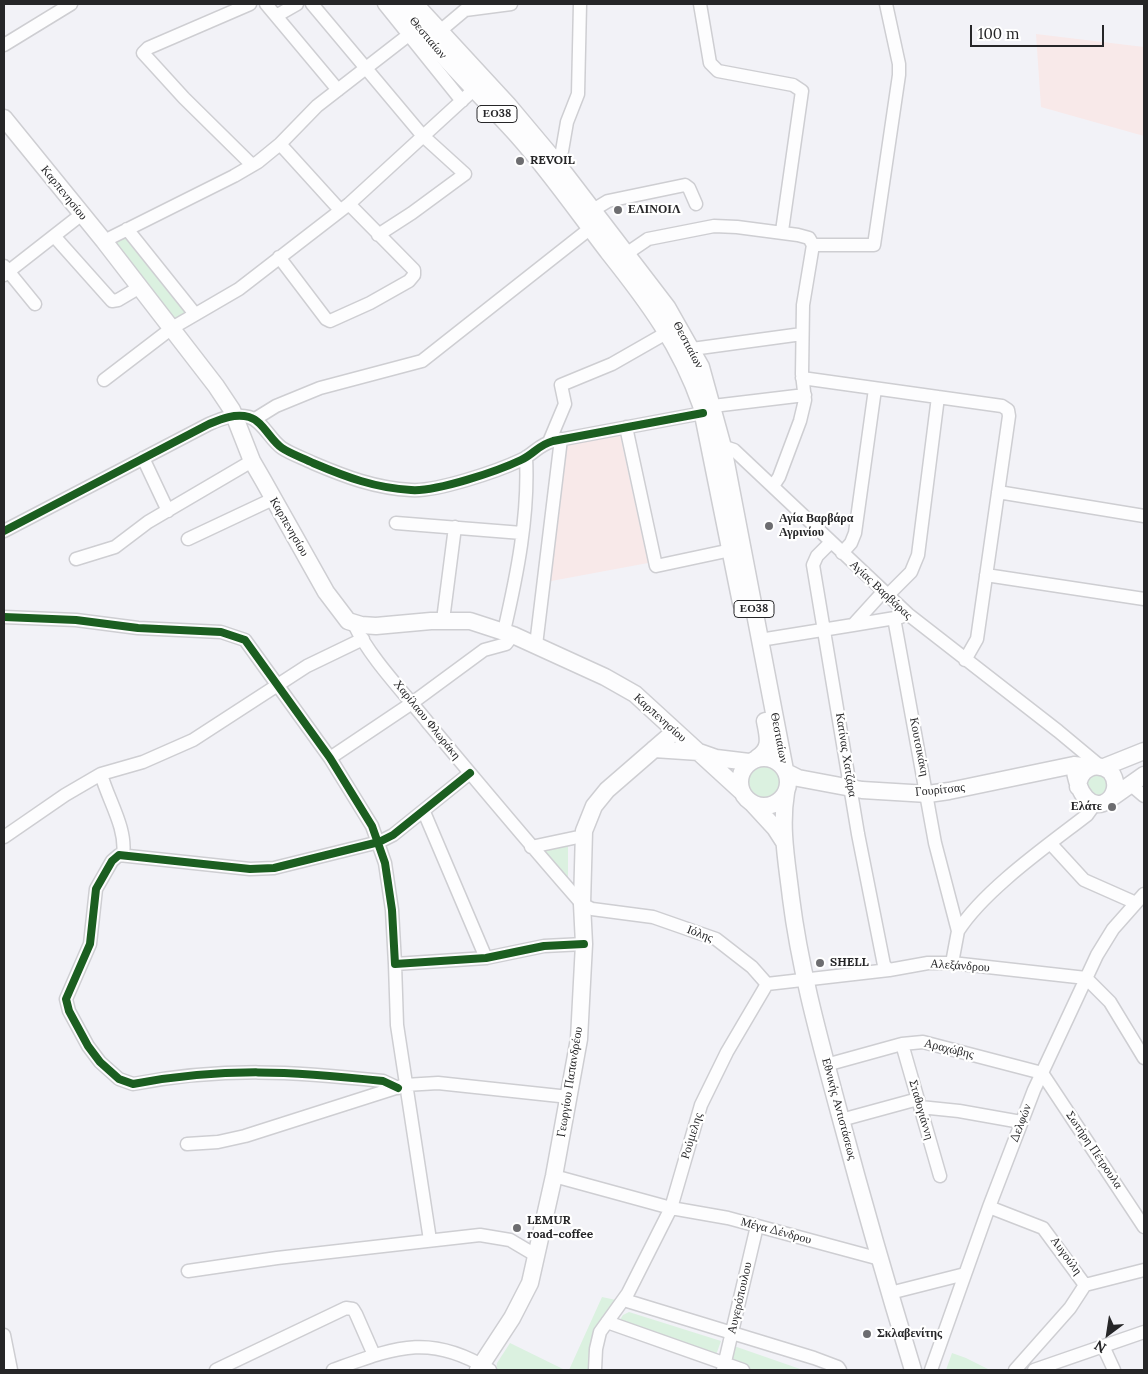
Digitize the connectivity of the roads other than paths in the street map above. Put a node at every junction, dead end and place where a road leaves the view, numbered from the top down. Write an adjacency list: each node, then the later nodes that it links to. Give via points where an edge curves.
1 (70, 4): 15 (street)
2 (250, 4): 25 (street, via 143,53)
3 (266, 4): 13 (street)
4 (297, 4): 13 (street)
5 (312, 4): 16 (street)
6 (384, 4): 14 (street)
7 (399, 4): 14 (main road, Θεστιαίων / ΕΟ38)
8 (415, 4): 14 (main road, Θεστιαίων / ΕΟ38)
9 (511, 4): 14 (street, via 466,10)
10 (580, 4): 24 (street, via 578,94)
11 (700, 4): 31 (street, via 710,63 718,71 796,85 802,90)
12 (886, 4): 35 (street, via 899,75 874,245)
13 (276, 16): 18 (street)
14 (424, 29): 16 (street); 17 (main road, Θεστιαίων / ΕΟ38); 19 (street)
15 (4, 45)
16 (365, 69): 18 (street); 22 (street)
17 (480, 85): 19 (street); 21 (main road, Θεστιαίων / ΕΟ38)
18 (338, 90): 23 (street, via 317,106)
19 (462, 101): 22 (street)
20 (5, 122): 28 (main road, Καρπενησίου)
21 (525, 134): 24 (main road, Θεστιαίων / ΕΟ38); 29 (main road, Θεστιαίων / ΕΟ38)
22 (422, 136): 27 (street); 32 (street, via 465,174)
23 (280, 144): 25 (street); 27 (street)
24 (556, 162): 29 (main road, Θεστιαίων / ΕΟ38)
25 (252, 165): 30 (street)
26 (696, 204): 29 (street, via 685,185 608,201)
27 (344, 207): 32 (street); 37 (street)
28 (82, 214): 33 (street); 34 (main road, Καρπενησίου)
29 (594, 219): 36 (main road, Θεστιαίων / ΕΟ38); 43 (main road, Θεστιαίων / ΕΟ38); 53 (street, via 422,361 320,388 276,406)
30 (127, 229): 34 (street); 41 (street)
31 (782, 232): 35 (street, via 806,236); 36 (street, via 714,226 648,238)
32 (378, 235): 37 (street, via 412,268 414,275 408,282 334,320 326,319)
33 (54, 236): 38 (street); 39 (street, via 112,301)
34 (104, 241): 39 (main road, Καρπενησίου)
35 (812, 245): 44 (street)
36 (626, 254): 45 (main road, Θεστιαίων / ΕΟ38, via 667,307)
37 (279, 257): 41 (street, via 231,294)
38 (5, 271): 40 (street)
39 (140, 287): 42 (main road, Καρπενησίου)
40 (34, 304)
41 (194, 314): 42 (street)
42 (172, 328): 47 (street); 52 (main road, Καρπενησίου, via 216,386)
43 (668, 332): 51 (main road, Θεστιαίων / ΕΟ38); 55 (street, via 612,364 560,386 565,404)
44 (802, 334): 45 (street); 46 (street)
45 (692, 349): 51 (main road, Θεστιαίων / ΕΟ38, via 701,367)
46 (802, 378): 48 (street); 49 (street)
47 (104, 380)
48 (875, 389): 50 (street); 72 (street, via 855,532)
49 (805, 395): 51 (street); 60 (street, via 800,421)
50 (938, 397): 61 (street, via 1002,406 1008,410); 75 (street, via 918,556 910,572)
51 (708, 409): 54 (street); 56 (main road, Θεστιαίων / ΕΟ38)
52 (234, 416): 53 (street); 57 (street, via 216,421); 59 (main road, Καρπενησίου)
53 (255, 420): 58 (street, via 287,451 356,481 388,488 436,489)
54 (626, 427): 55 (street); 71 (street, via 656,566)
55 (555, 440): 58 (street, via 538,446); 87 (street)
56 (717, 448): 60 (street, Αγίας Βαρβάρας, via 734,450); 71 (main road, Θεστιαίων / ΕΟ38); 86 (main road, Θεστιαίων / ΕΟ38)
57 (143, 458): 63 (street); 67 (street)
58 (526, 458): 68 (street)
59 (252, 461): 62 (main road, Καρπενησίου); 63 (street)
60 (773, 486): 70 (street, Αγίας Βαρβάρας)
61 (998, 492): 64 (street); 74 (street)
62 (273, 499): 69 (street); 81 (main road, Καρπενησίου, via 336,607)
63 (168, 511): 73 (street, via 115,547)
64 (1144, 516)
65 (396, 523): 66 (street)
66 (454, 528): 68 (street); 80 (street)
67 (4, 532)
68 (522, 533): 84 (street)
69 (188, 539)
70 (831, 542): 72 (street, Αγίας Βαρβάρας); 83 (street, Κατίνας Χατζάρα, via 813,565)
71 (731, 550): 97 (main road, Θεστιαίων / ΕΟ38, via 769,740 764,753)
72 (842, 553): 75 (street, Αγίας Βαρβάρας)
73 (76, 559)
74 (986, 575): 76 (street); 88 (street, via 977,639)
75 (885, 594): 77 (street, Αγίας Βαρβάρας); 82 (street)
76 (1144, 600)
77 (908, 615): 79 (street); 88 (street, Αγίας Βαρβάρας)
78 (4, 617): 89 (street, via 76,620 234,635 245,640 254,650)
79 (894, 618): 82 (street); 108 (street, Κουτσικάκη)
80 (443, 620): 81 (main road, Καρπενησίου, via 376,626); 84 (main road, Καρπενησίου, via 470,621)
81 (354, 624): 85 (street, Χαρίλαου Φλωράκη)
82 (853, 625): 83 (street)
83 (825, 630): 86 (street); 107 (street, Κατίνας Χατζάρα)
84 (509, 633): 87 (main road, Καρπενησίου); 90 (street, via 506,644 484,650)
85 (363, 639): 89 (street, via 311,664); 90 (street, Χαρίλαου Φλωράκη)
86 (760, 640): 104 (main road, Θεστιαίων / ΕΟ38)
87 (536, 645): 91 (main road, Καρπενησίου, via 623,686)
88 (965, 660): 92 (street, Αγίας Βαρβάρας)
89 (278, 685): 96 (street); 103 (street, via 193,740 143,762)
90 (412, 703): 96 (street); 102 (street, Χαρίλαου Φλωράκη)
91 (671, 727): 93 (main road); 95 (main road, Καρπενησίου); 99 (main road, via 647,743)
92 (1058, 730): 100 (street, Αγίας Βαρβάρας, via 1067,743); 101 (street, Αγίας Βαρβάρας)
93 (654, 750): 95 (main road); 99 (main road)
94 (1144, 751): 98 (main road)
95 (699, 752): 97 (main road, Καρπενησίου, via 716,758); 110 (main road, Καρπενησίου)
96 (330, 758): 115 (street)
97 (753, 760): 104 (main road, via 773,759); 110 (main road, ΕΟ38, via 740,775)
98 (1122, 761): 101 (main road); 105 (main road)
99 (634, 764): 113 (main road, Γεωργίου Παπανδρέου, via 597,802)
100 (1074, 766): 101 (main road, Γουρίτσας); 106 (main road); 108 (main road, Γουρίτσας)
101 (1099, 767): 106 (main road, via 1081,775); 111 (main road, via 1114,776 1116,782 1116,789)
102 (470, 773): 112 (street); 118 (street, Χαρίλαου Φλωράκη)
103 (101, 774): 114 (street); 119 (street, via 123,834)
104 (786, 780): 107 (main road, Γουρίτσας); 110 (main road, via 775,804 760,806); 116 (main road, Εθνικής Αντιστάσεως, via 783,810)
105 (1138, 780): 109 (street); 111 (main road)
106 (1078, 787): 111 (main road, via 1084,798)
107 (852, 788): 108 (main road, Γουρίτσας); 127 (street, Κατίνας Χατζάρα, via 884,965)
108 (928, 794): 122 (street, Κουτσικάκη, via 935,843)
109 (1144, 796)
110 (747, 797): 116 (main road, Εθνικής Αντιστάσεως)
111 (1102, 802): 117 (street)
112 (424, 812): 115 (street, via 399,832); 124 (street)
113 (583, 836): 118 (street); 121 (main road, Γεωργίου Παπανδρέου)
114 (4, 837)
115 (379, 842): 119 (street, via 274,868 221,866); 126 (street, via 392,910)
116 (785, 844): 128 (main road, Εθνικής Αντιστάσεως, via 794,923)
117 (1051, 844): 120 (street, via 1084,880); 122 (street, via 1004,883)
118 (531, 847): 121 (street, Χαρίλαου Φλωράκη)
119 (123, 855): 135 (street, via 112,861 96,889 90,944 66,999 88,1046 113,1075 133,1084 206,1072 273,1071 383,1081)
120 (1140, 898): 129 (street, Δελφών, via 1109,935)
121 (582, 904): 123 (main road, Γεωργίου Παπανδρέου); 130 (street, Ιόλης, via 592,910 653,917 716,939 752,967)
122 (958, 931): 125 (street, Κουτσικάκη)
123 (584, 944): 124 (street, via 544,946); 136 (main road, Γεωργίου Παπανδρέου, via 579,1039)
124 (486, 958): 126 (street)
125 (952, 963): 127 (street, Αλεξάνδρου, via 928,963); 129 (street, Αλεξάνδρου)
126 (395, 964): 135 (street)
127 (889, 970): 128 (street, Αλεξάνδρου)
128 (805, 978): 130 (street); 133 (main road, Εθνικής Αντιστάσεως)
129 (1086, 978): 132 (street, via 1110,1002); 134 (street, Δελφών)
130 (767, 984): 144 (street, Ρούμελης, via 727,1052 701,1105)
131 (902, 1044): 133 (street, Αραχώβης); 134 (street, Αραχώβης, via 923,1042); 137 (street, Σταθογιάννη)
132 (1144, 1058)
133 (826, 1065): 138 (main road, Εθνικής Αντιστάσεως)
134 (1042, 1073): 139 (street, Δελφών); 146 (street, Σωτήρη Πέτρουλα)
135 (402, 1087): 136 (street, via 438,1083); 140 (street, via 246,1136); 147 (street)
136 (569, 1097): 141 (main road, Γεωργίου Παπανδρέου)
137 (919, 1103): 138 (street); 139 (street); 142 (street, Σταθογιάννη)
138 (841, 1120): 149 (main road, Εθνικής Αντιστάσεως)
139 (1021, 1122): 143 (street, Δελφών)
140 (187, 1144)
141 (554, 1176): 144 (street, Μέγα Δένδρου); 148 (main road, Γεωργίου Παπανδρέου)
142 (940, 1176)
143 (989, 1207): 152 (street, Δελφών); 153 (street, Αυγούλη, via 1044,1228)
144 (671, 1208): 145 (street, Μέγα Δένδρου); 155 (street, Ρούμελης)
145 (757, 1226): 149 (street, Μέγα Δένδρου); 158 (street, Αυγερόπουλου)
146 (1144, 1227)
147 (430, 1240): 148 (street, via 498,1237 510,1240); 151 (street)
148 (537, 1256): 164 (main road, Γεωργίου Παπανδρέου, via 522,1300)
149 (880, 1259): 154 (main road, Εθνικής Αντιστάσεως)
150 (1144, 1270): 153 (street, Αυγούλη)
151 (188, 1271)
152 (966, 1274): 154 (street); 156 (street, Δελφών)
153 (1085, 1284): 175 (street, via 1070,1308)
154 (890, 1293): 172 (main road, Εθνικής Αντιστάσεως)
155 (626, 1297): 157 (street, Ρούμελης); 158 (street)
156 (956, 1304): 173 (street, Δελφών); 174 (street, via 958,1314 941,1360)
157 (607, 1322): 163 (street); 169 (street, Ρούμελης, via 598,1340)
158 (732, 1331): 163 (street, Αυγερόπουλου); 171 (street)
159 (1144, 1332): 161 (street)
160 (4, 1336): 166 (street)
161 (1103, 1346): 165 (street); 177 (street)
162 (374, 1355): 164 (street, via 405,1346 427,1346 450,1352); 167 (street, via 356,1314 353,1309 346,1308); 168 (street)
163 (724, 1366): 170 (street)
164 (483, 1368)
165 (1060, 1368): 176 (street)
166 (11, 1370)
167 (216, 1370)
168 (333, 1370)
169 (595, 1370)
170 (743, 1370)
171 (840, 1370)
172 (913, 1370)
173 (931, 1370)
174 (942, 1370)
175 (1015, 1370)
176 (1034, 1370)
177 (1114, 1370)

